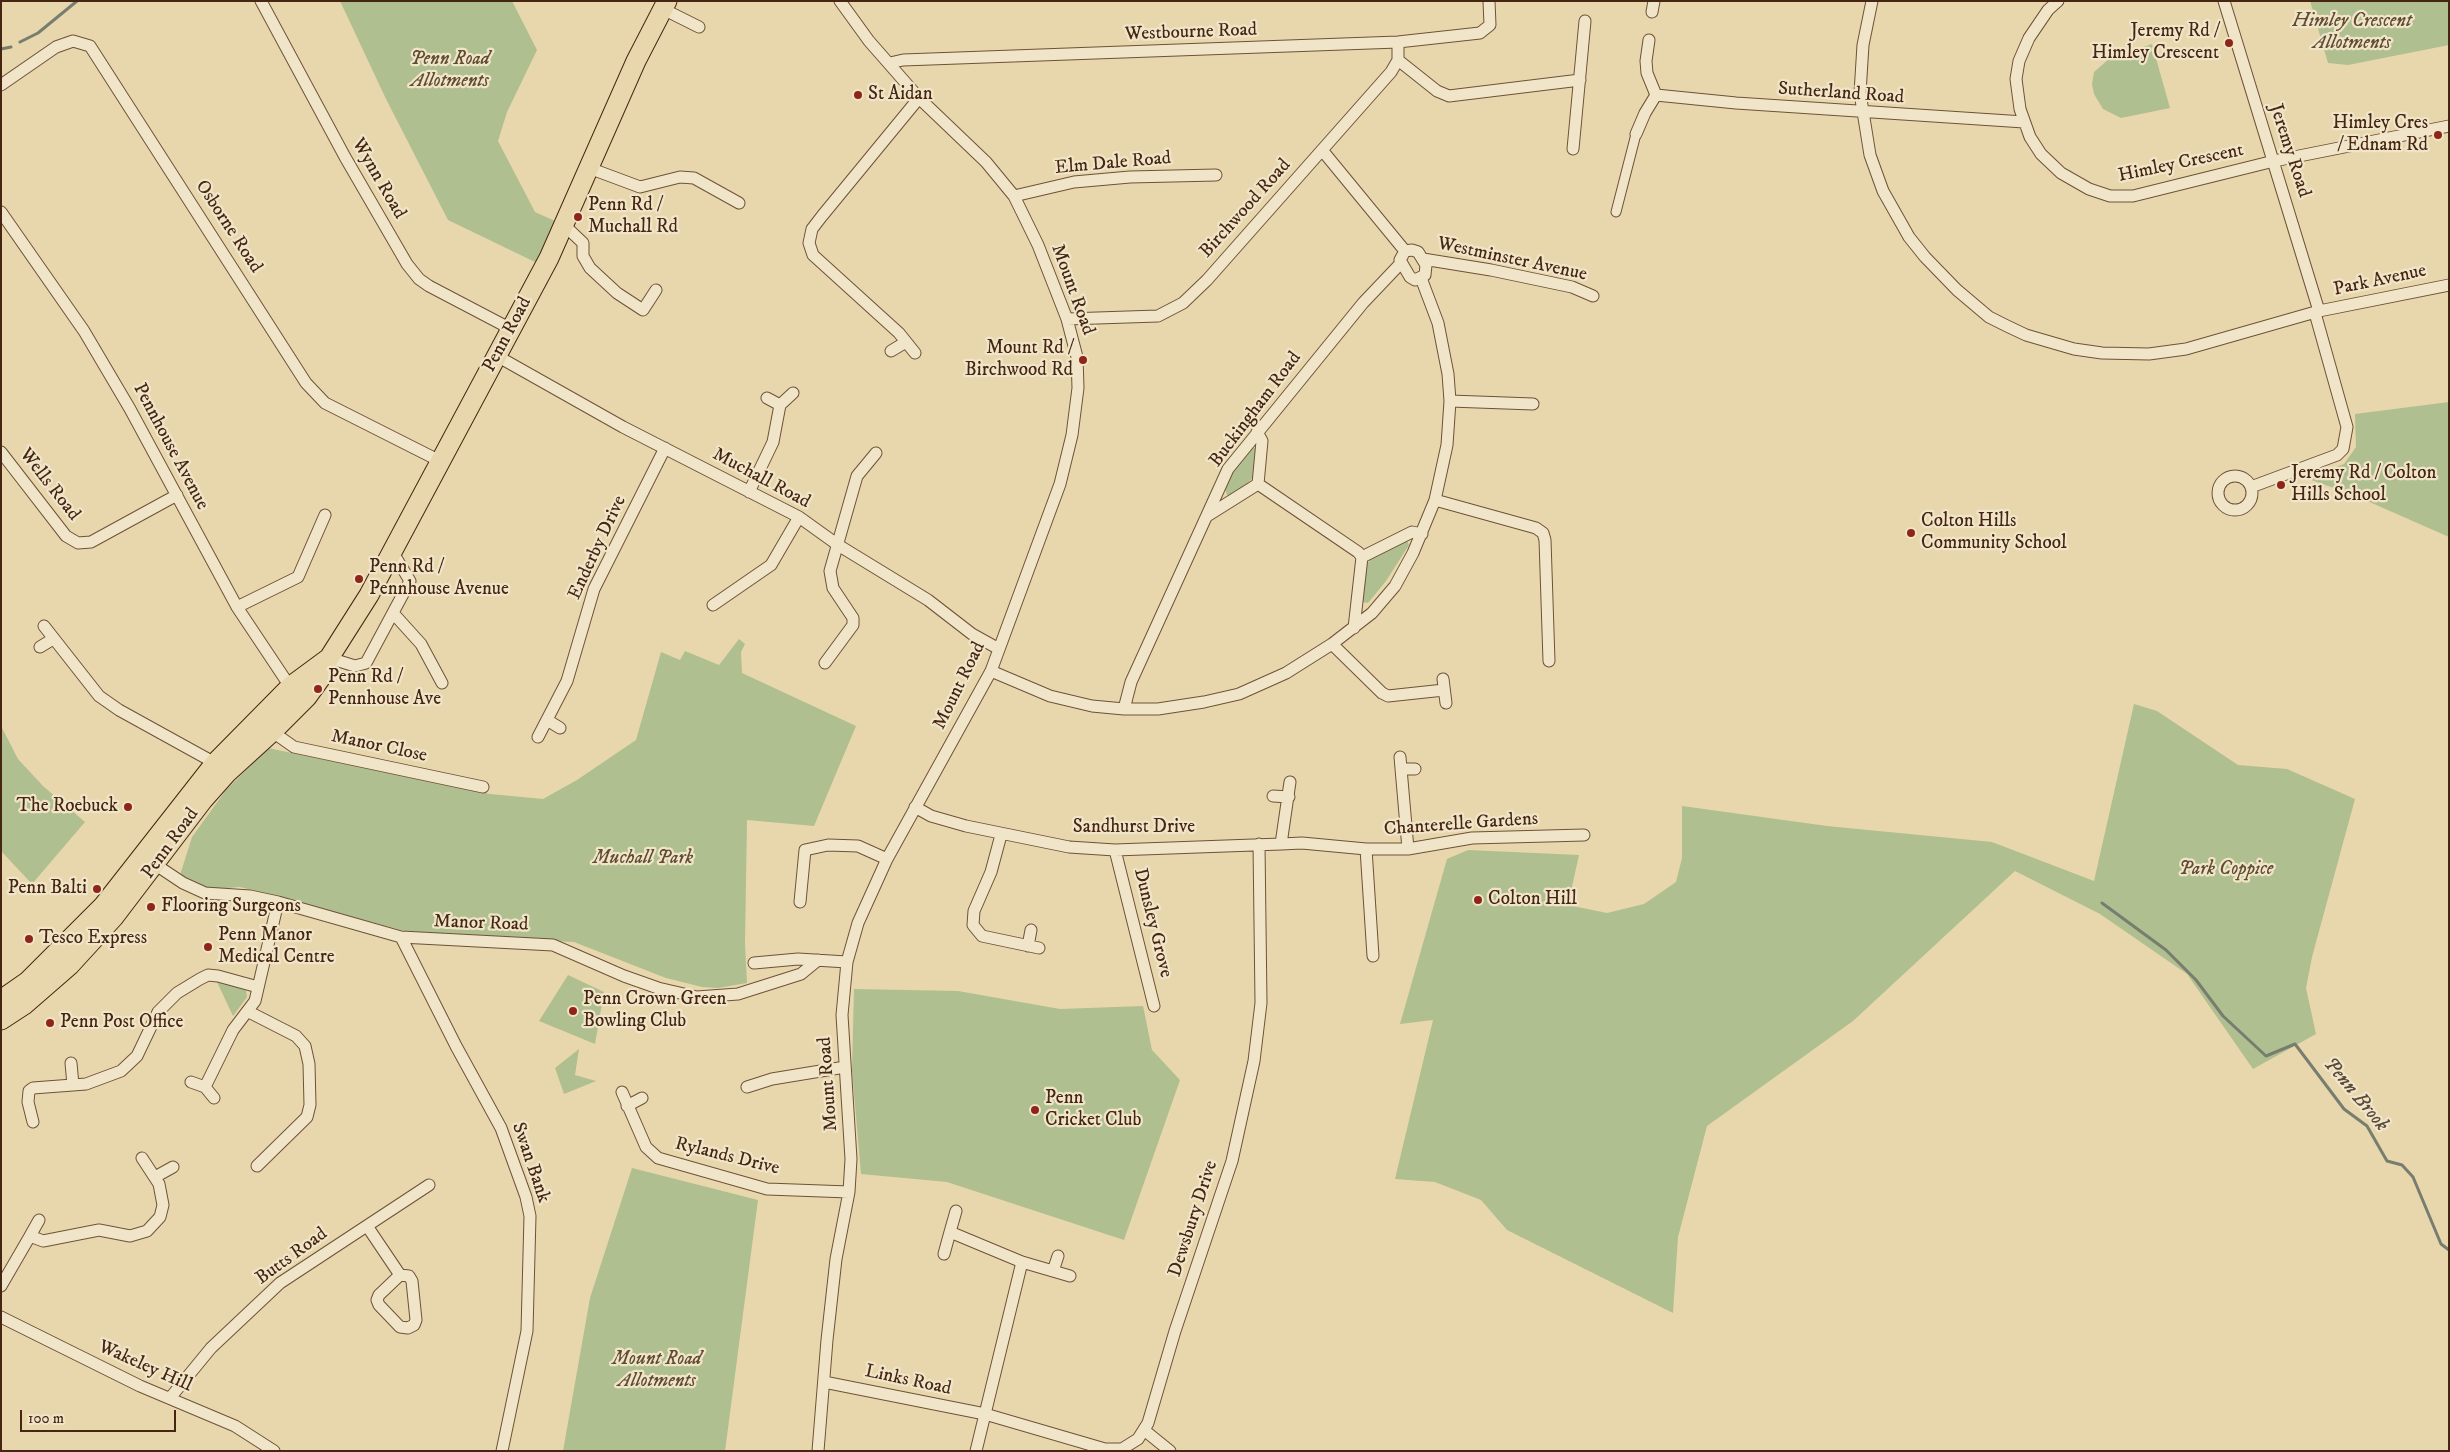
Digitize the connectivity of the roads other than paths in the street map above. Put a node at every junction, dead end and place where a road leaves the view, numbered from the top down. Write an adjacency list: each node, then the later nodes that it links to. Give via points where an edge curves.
1 (261, 1): 41 (street, Wynn Road, via 407,264 429,286)
2 (840, 1): 13 (street, Mount Road, via 869,41)
3 (1489, 1): 11 (street, Westbourne Road, via 1490,25 1480,33)
4 (1872, 1): 18 (street, Park Avenue, via 1861,60)
5 (2058, 1): 19 (street, Himley Crescent, via 2048,10 2019,61 2017,92)
6 (2224, 1): 24 (street, Jeremy Road)
7 (665, 5): 9 (street); 25 (highway, Penn Road, via 636,61)
8 (1585, 21): 14 (street)
9 (699, 28)
10 (1649, 40): 16 (street, via 1647,73)
11 (1398, 42): 12 (street); 13 (street, Westbourne Road)
12 (1398, 60): 14 (street, via 1437,91 1449,96); 23 (street, Birchwood Road)
13 (890, 63): 17 (street, Mount Road)
14 (1580, 80): 22 (street)
15 (1, 85): 55 (street, Osborne Road, via 73,40 90,46 306,383 325,403)
16 (1656, 95): 18 (street, Sutherland Road); 21 (street)
17 (919, 98): 27 (street, Mount Road, via 986,162); 42 (street, via 812,229 809,243 813,255)
18 (1862, 112): 19 (street, Sutherland Road); 39 (street, Park Avenue, via 1870,155 1881,184 1909,237 1957,290 1989,316 2026,335 2083,350 2149,354 2186,349)
19 (2024, 122): 24 (street, Himley Crescent, via 2041,154 2052,165 2075,182 2110,196 2133,196)
20 (2449, 126): 24 (street, Himley Crescent)
21 (1636, 134): 30 (street)
22 (1573, 149)
23 (1322, 150): 32 (street); 40 (street, Birchwood Road, via 1183,303 1158,316)
24 (2274, 161): 39 (street, Jeremy Road)
25 (589, 168): 28 (street, via 640,187 680,177 694,178); 31 (highway, Penn Road)
26 (1216, 175): 27 (street, Elm Dale Road, via 1074,182)
27 (1014, 196): 40 (street, Mount Road, via 1038,245)
28 (739, 204)
29 (1, 212): 59 (street, Pennhouse Avenue, via 84,331)
30 (1616, 212)
31 (564, 225): 37 (street, via 583,243 583,256 590,268 616,293 642,310); 41 (highway, Penn Road)
32 (1405, 251): 33 (street, via 1418,252); 34 (street)
33 (1423, 259): 35 (street, via 1426,271); 38 (street, Westminster Avenue, via 1572,287)
34 (1401, 263): 35 (street, via 1410,277 1415,280); 51 (street, Buckingham Road, via 1363,303)
35 (1422, 278): 48 (street, via 1438,323)
36 (2449, 285): 39 (street, Park Avenue)
37 (656, 290)
38 (1593, 296)
39 (2317, 312): 57 (street, Jeremy Road, via 2347,427 2343,449 2337,455)
40 (1067, 319): 76 (street, Mount Road, via 1078,371 1072,435 1057,492)
41 (511, 329): 45 (highway, Penn Road)
42 (906, 342): 43 (street); 44 (street)
43 (892, 351)
44 (915, 353)
45 (497, 356): 52 (street, Muchall Road); 55 (highway, Penn Road)
46 (793, 393): 50 (street)
47 (766, 398): 50 (street)
48 (1450, 402): 49 (street); 60 (street, via 1447,445)
49 (1533, 404)
50 (780, 405): 58 (street, via 773,442)
51 (1257, 432): 56 (street, via 1262,441); 62 (street, Buckingham Road, via 1228,469)
52 (666, 448): 58 (street, Muchall Road); 87 (street, Enderby Drive, via 594,589 567,682)
53 (1, 452): 59 (street, Wells Road, via 66,536 78,543 91,542)
54 (876, 453): 65 (street, via 857,476)
55 (440, 461): 66 (highway, Penn Road)
56 (1258, 484): 62 (street); 67 (street)
57 (2251, 488)
58 (749, 492): 63 (street, Muchall Road)
59 (177, 495): 69 (street, Pennhouse Avenue)
60 (1435, 500): 64 (street); 78 (street, via 1536,528 1543,533)
61 (325, 515): 69 (street, via 298,577)
62 (1207, 516): 85 (street, Buckingham Road, via 1131,682)
63 (799, 518): 65 (street, Muchall Road); 68 (street, via 771,565)
64 (1422, 534): 67 (street, via 1412,532); 72 (street, via 1395,586)
65 (838, 544): 76 (street, Muchall Road, via 928,600 972,634); 79 (street, via 830,571 831,580 853,618 853,625)
66 (392, 551): 70 (street, via 410,582); 77 (highway, Penn Road)
67 (1362, 557): 72 (street)
68 (713, 605)
69 (237, 607): 82 (street, Pennhouse Avenue)
70 (392, 614): 77 (street, via 366,663 355,666); 81 (street, via 421,644)
71 (44, 626): 73 (street)
72 (1354, 628): 74 (street)
73 (53, 639): 75 (street); 92 (street, via 107,702)
74 (1332, 644): 84 (street, via 1382,693 1388,696 1443,684); 85 (street, via 1286,673 1239,694 1158,709)
75 (40, 647)
76 (998, 649): 80 (street, Mount Road)
77 (329, 658): 82 (highway, Penn Road); 83 (highway, Penn Road)
78 (1549, 662)
79 (825, 663)
80 (991, 671): 85 (street, via 1050,696 1092,706); 99 (street, Mount Road)
81 (442, 683)
82 (291, 686): 83 (street, Pennhouse Avenue); 86 (highway, Penn Road)
83 (307, 697): 89 (highway, Penn Road)
84 (1446, 703)
85 (1124, 709)
86 (258, 720): 89 (street, Manor Close); 92 (highway, Penn Road)
87 (547, 720): 88 (street); 90 (street, Enderby Drive)
88 (560, 728)
89 (272, 732): 96 (street, Manor Close, via 294,747); 108 (highway, Penn Road, via 227,772)
90 (538, 738)
91 (1400, 757): 93 (street)
92 (215, 763): 108 (highway, Penn Road)
93 (1401, 769): 94 (street); 105 (street)
94 (1416, 769)
95 (1290, 782): 98 (street)
96 (482, 787)
97 (1274, 796): 98 (street)
98 (1289, 797): 103 (street)
99 (915, 807): 100 (street, Sandhurst Drive, via 948,822); 107 (street, Mount Road)
100 (1001, 835): 106 (street, Sandhurst Drive, via 1069,847); 111 (street, via 991,872 974,911 973,925 982,936 1034,947)
101 (1584, 835): 105 (street, Chanterelle Gardens, via 1472,838)
102 (1259, 844): 103 (street, Sandhurst Drive); 106 (street, Sandhurst Drive); 158 (street, Dewsbury Drive, via 1261,1004 1254,1061 1232,1160)
103 (1281, 844): 104 (street, Chanterelle Gardens)
104 (1366, 848): 105 (street, Chanterelle Gardens); 113 (street)
105 (1408, 849)
106 (1115, 850): 121 (street, Dunsley Grove)
107 (887, 859): 110 (street, via 858,846 828,845 805,850); 116 (street, Mount Road, via 858,923)
108 (149, 860): 109 (street, Manor Road, via 183,883 204,892); 120 (highway, Penn Road, via 28,980); 123 (highway, Penn Road, via 114,917 70,964 24,1005)
109 (278, 902): 112 (street, Manor Road); 119 (street)
110 (800, 902)
111 (1031, 930)
112 (401, 937): 118 (street, Manor Road, via 553,944 632,979 697,996 738,994); 160 (street, Swan Bank, via 501,1128 530,1216 527,1331)
113 (1373, 956)
114 (818, 960): 115 (street); 116 (street); 118 (street, Manor Road, via 802,974)
115 (781, 961): 117 (street); 118 (street)
116 (847, 962): 125 (street, Mount Road, via 842,1015)
117 (754, 963)
118 (784, 980)
119 (258, 987): 122 (street); 127 (street, via 218,976 208,975 200,979 178,993 158,1012 136,1056 127,1066 86,1084)
120 (1, 1000)
121 (1154, 1006)
122 (249, 1012): 128 (street, via 234,1030); 136 (street, via 296,1036 308,1054 310,1071 308,1117)
123 (1, 1020)
124 (71, 1063): 127 (street)
125 (845, 1067): 129 (street, via 772,1079); 140 (street, Mount Road, via 851,1160)
126 (191, 1082): 128 (street)
127 (74, 1085): 134 (street, via 29,1091)
128 (205, 1087): 131 (street)
129 (747, 1087)
130 (622, 1092): 133 (street, Rylands Drive)
131 (214, 1098)
132 (642, 1098): 133 (street)
133 (628, 1106): 140 (street, Rylands Drive, via 646,1147 658,1158 767,1188)
134 (33, 1122)
135 (142, 1158): 138 (street)
136 (257, 1166)
137 (173, 1167): 138 (street)
138 (155, 1177): 145 (street, via 161,1191 163,1210 147,1231 130,1236 99,1230 43,1241)
139 (429, 1184): 143 (street, Butts Road)
140 (849, 1192): 155 (street, Mount Road, via 836,1259)
141 (956, 1211): 144 (street)
142 (39, 1220): 145 (street)
143 (367, 1226): 151 (street); 156 (street, Butts Road, via 280,1283 211,1348)
144 (950, 1232): 146 (street); 148 (street)
145 (30, 1236): 149 (street)
146 (944, 1254)
147 (1058, 1256): 150 (street)
148 (1022, 1262): 150 (street); 157 (street)
149 (5, 1269): 153 (street)
150 (1053, 1271): 152 (street)
151 (400, 1276): 151 (street, via 409,1276 414,1287 416,1320 408,1328 400,1327 378,1300 380,1294)
152 (1070, 1276)
153 (1, 1286)
154 (1, 1317): 156 (street, Wakeley Hill)
155 (824, 1382): 157 (street, Links Road); 161 (street, Mount Road)
156 (170, 1398): 159 (street, Wakeley Hill, via 235,1426)
157 (985, 1414): 158 (street, Dewsbury Drive, via 1115,1450 1131,1445); 162 (street)
158 (1144, 1430): 163 (street)
159 (274, 1451)
160 (502, 1451)
161 (818, 1451)
162 (976, 1451)
163 (1170, 1451)

